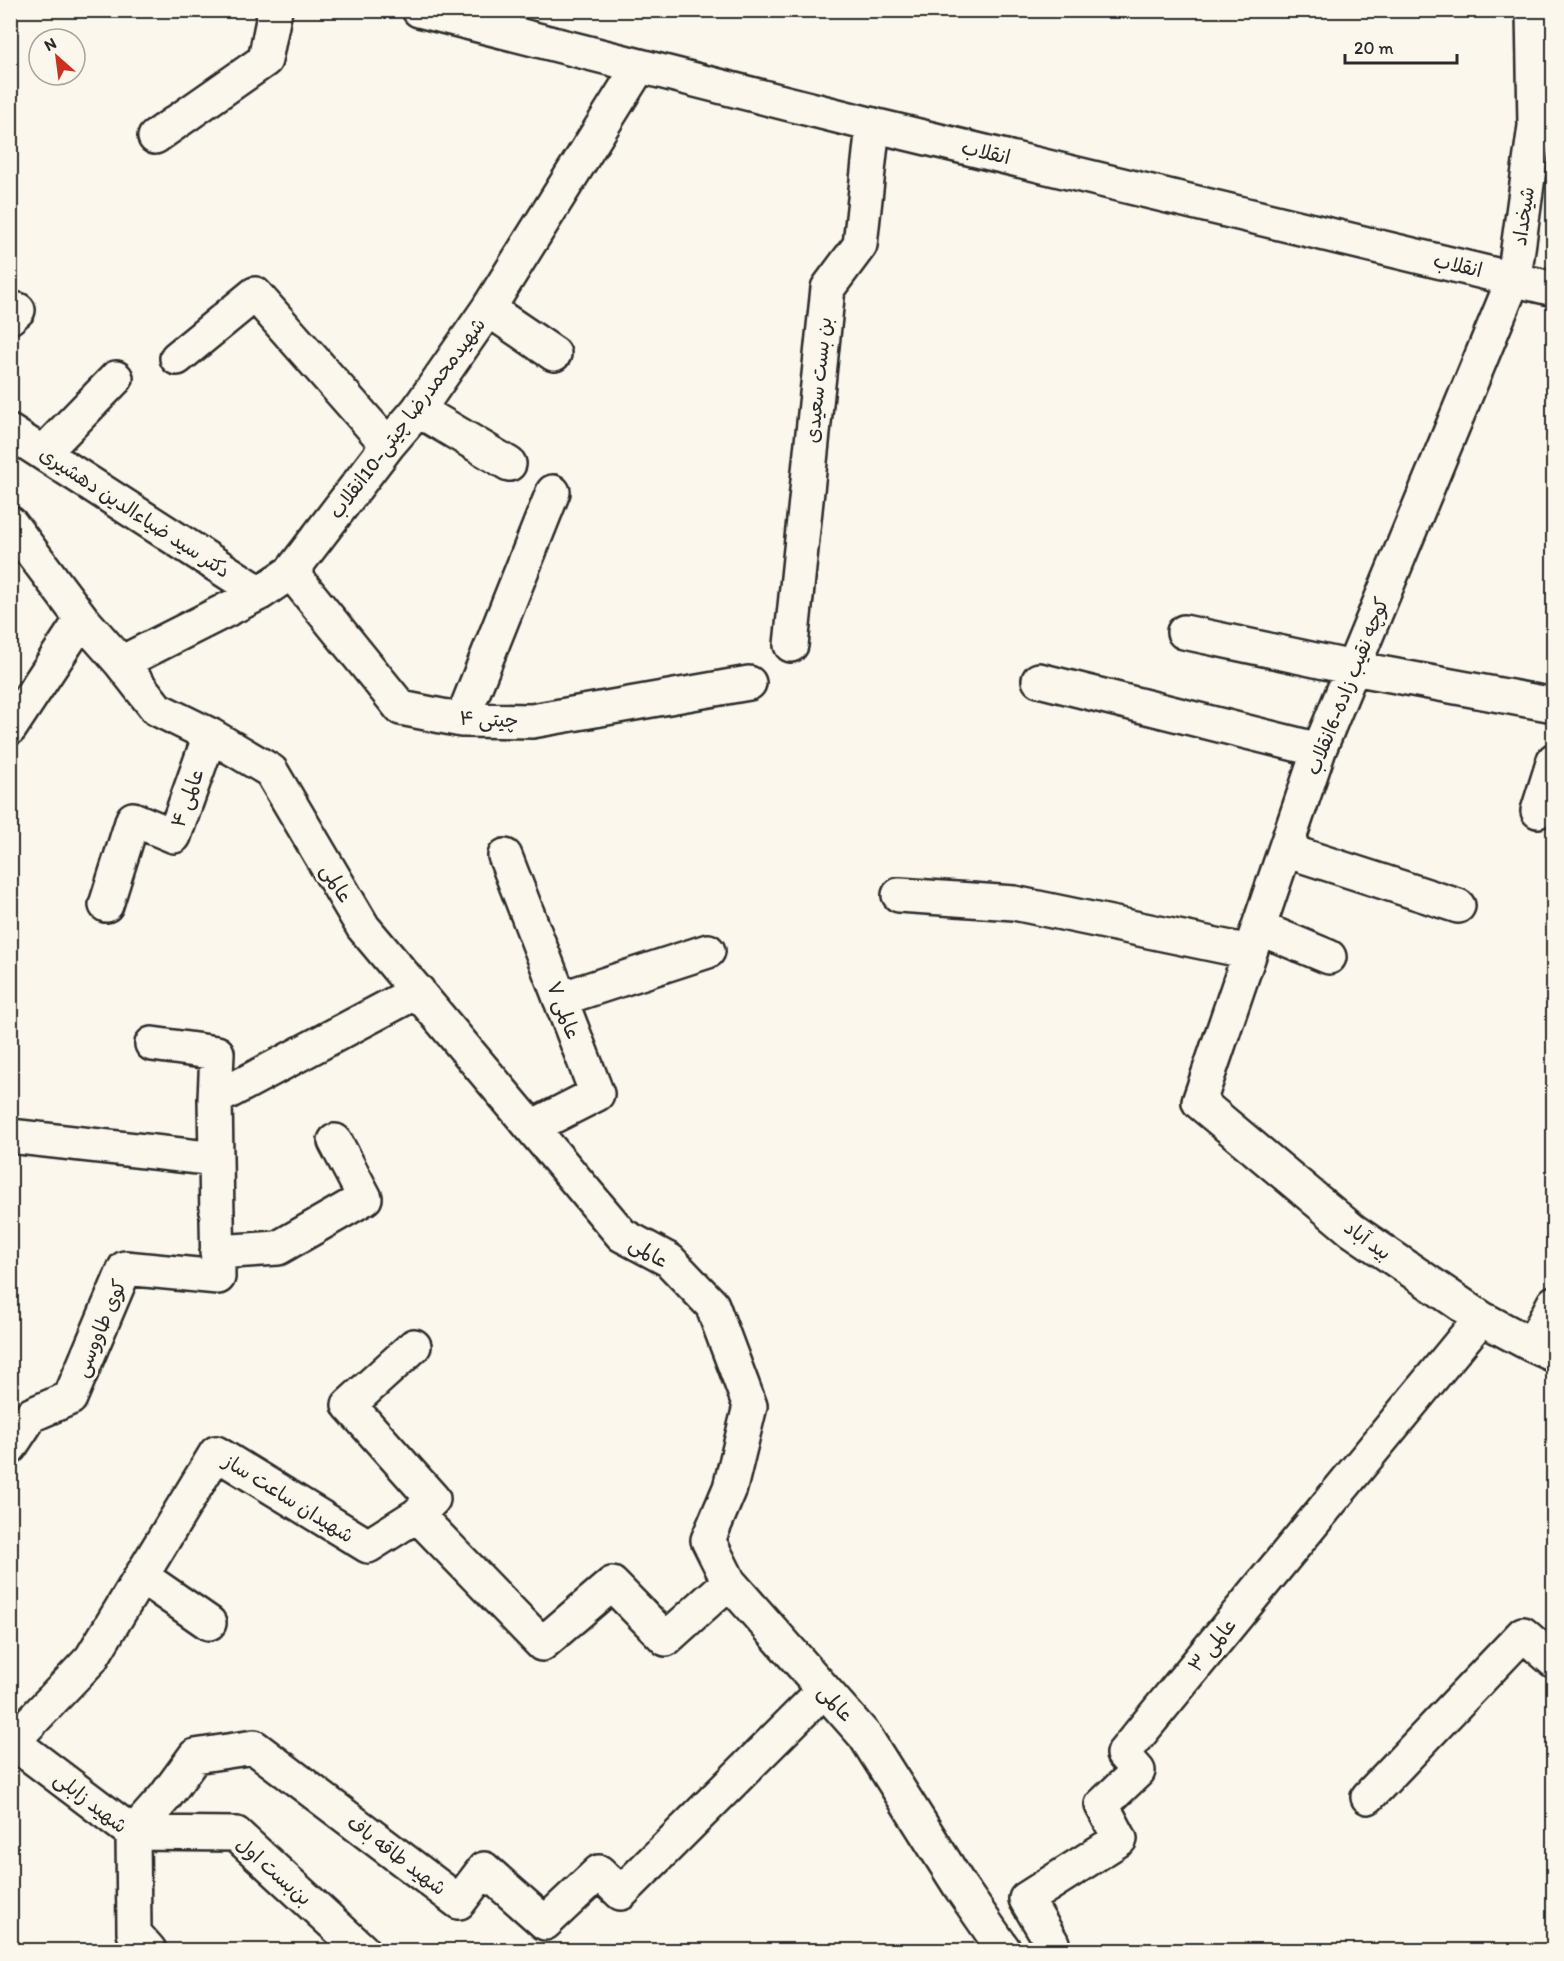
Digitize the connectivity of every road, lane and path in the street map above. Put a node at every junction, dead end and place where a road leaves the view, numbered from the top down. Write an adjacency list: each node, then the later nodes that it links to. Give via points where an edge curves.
1 (275, 10): 7 (street, via 266,60)
2 (419, 10): 4 (street, انقلاب)
3 (1533, 10): 8 (street, شیخداد, via 1535,126)
4 (508, 22): 5 (street, انقلاب)
5 (639, 67): 6 (street, انقلاب); 10 (street, شهیدمحمدرضا چیتی-10انقلاب)
6 (873, 126): 8 (street, انقلاب); 25 (street, بن بست سعیدی, via 860,245 828,288)
7 (155, 137)
8 (1514, 278): 9 (street, انقلاب); 27 (street, کوچه نقیب زاده-6انقلاب)
9 (1554, 289)
10 (488, 309): 11 (street); 14 (street, شهیدمحمدرضا چیتی-10انقلاب)
11 (554, 354)
12 (177, 358): 16 (street, via 255,294)
13 (116, 378): 17 (street)
14 (418, 410): 16 (street, شهیدمحمدرضا چیتی-10انقلاب); 18 (street)
15 (10, 432): 17 (street, دکتر سید ضیاءالدین دهشیری)
16 (388, 445): 21 (street, شهیدمحمدرضا چیتی-10انقلاب)
17 (43, 453): 22 (street, دکتر سید ضیاءالدین دهشیری)
18 (509, 464)
19 (553, 492): 31 (street)
20 (10, 523): 23 (street, عالمی)
21 (291, 572): 22 (street, شهیدمحمدرضا چیتی-10انقلاب); 31 (street, چیتی ۴, via 402,708)
22 (260, 593): 26 (street, شهیدمحمدرضا چیتی-10انقلاب)
23 (82, 619): 26 (street, عالمی); 32 (street)
24 (1184, 632): 27 (street)
25 (791, 645)
26 (121, 663): 33 (street, عالمی, via 157,709)
27 (1353, 668): 30 (street); 34 (street, کوچه نقیب زاده-6انقلاب)
28 (1039, 680): 34 (street)
29 (749, 683): 31 (street, چیتی ۴, via 532,721)
30 (1554, 705)
31 (462, 720)
32 (10, 728)
33 (210, 735): 40 (street, عالمی ۴, via 174,836 133,819); 45 (street, عالمی, via 271,771 363,927)
34 (1319, 750): 37 (street, کوچه نقیب زاده-6انقلاب)
35 (1554, 760): 36 (street)
36 (1538, 812)
37 (1285, 850): 41 (street); 42 (street, کوچه نقیب زاده-6انقلاب)
38 (505, 856): 46 (street, عالمی ۷)
39 (899, 895): 42 (street, via 1014,903)
40 (106, 905)
41 (1458, 906)
42 (1254, 940): 44 (street); 49 (street, کوچه نقیب زاده-6انقلاب)
43 (708, 951): 46 (street)
44 (1329, 957)
45 (418, 992): 48 (street); 50 (street, عالمی)
46 (560, 999): 50 (street, عالمی ۷, via 597,1094)
47 (152, 1044): 48 (street, کوی طاووسی, via 217,1053)
48 (215, 1099): 53 (street, کوی طاووسی)
49 (1199, 1102): 56 (street, بید آباد, via 1352,1230)
50 (532, 1127): 63 (street, عالمی, via 622,1235 669,1260 712,1305 750,1406 730,1488 708,1540)
51 (10, 1136): 53 (street)
52 (335, 1142): 54 (street, via 365,1198 278,1248)
53 (216, 1159): 54 (street, کوی طاووسی)
54 (217, 1252): 59 (street, کوی طاووسی, via 218,1277 125,1268 70,1398)
55 (1554, 1303): 58 (street)
56 (1481, 1318): 58 (street, بید آباد); 73 (street, عالمی ۳, via 1123,1754 1138,1771 1102,1805 1120,1839 1026,1899 1053,1942)
57 (414, 1346): 61 (street, via 349,1405 433,1499)
58 (1543, 1350)
59 (21, 1411): 60 (street, کوی طاووسی)
60 (10, 1447)
61 (417, 1515): 62 (street, شهیدان ساعت ساز, via 368,1546 216,1453); 63 (street, via 542,1644 612,1584 666,1639)
62 (141, 1576): 64 (street); 67 (street, شهیدان ساعت ساز, via 91,1659)
63 (729, 1582): 66 (street, عالمی)
64 (209, 1623)
65 (1554, 1661): 68 (street, via 1523,1634)
66 (824, 1690): 69 (street, شهید طاقه باف, via 621,1893 599,1872 545,1923 484,1869 459,1902 254,1747 195,1756); 72 (street, عالمی, via 865,1736)
67 (11, 1741): 69 (street, شهید زابلی)
68 (1368, 1797)
69 (133, 1833): 70 (street, شهید زابلی); 71 (street, بن‌بست اول, via 236,1834)
70 (133, 1945)
71 (362, 1950)
72 (1005, 1950)
73 (1046, 1950)

